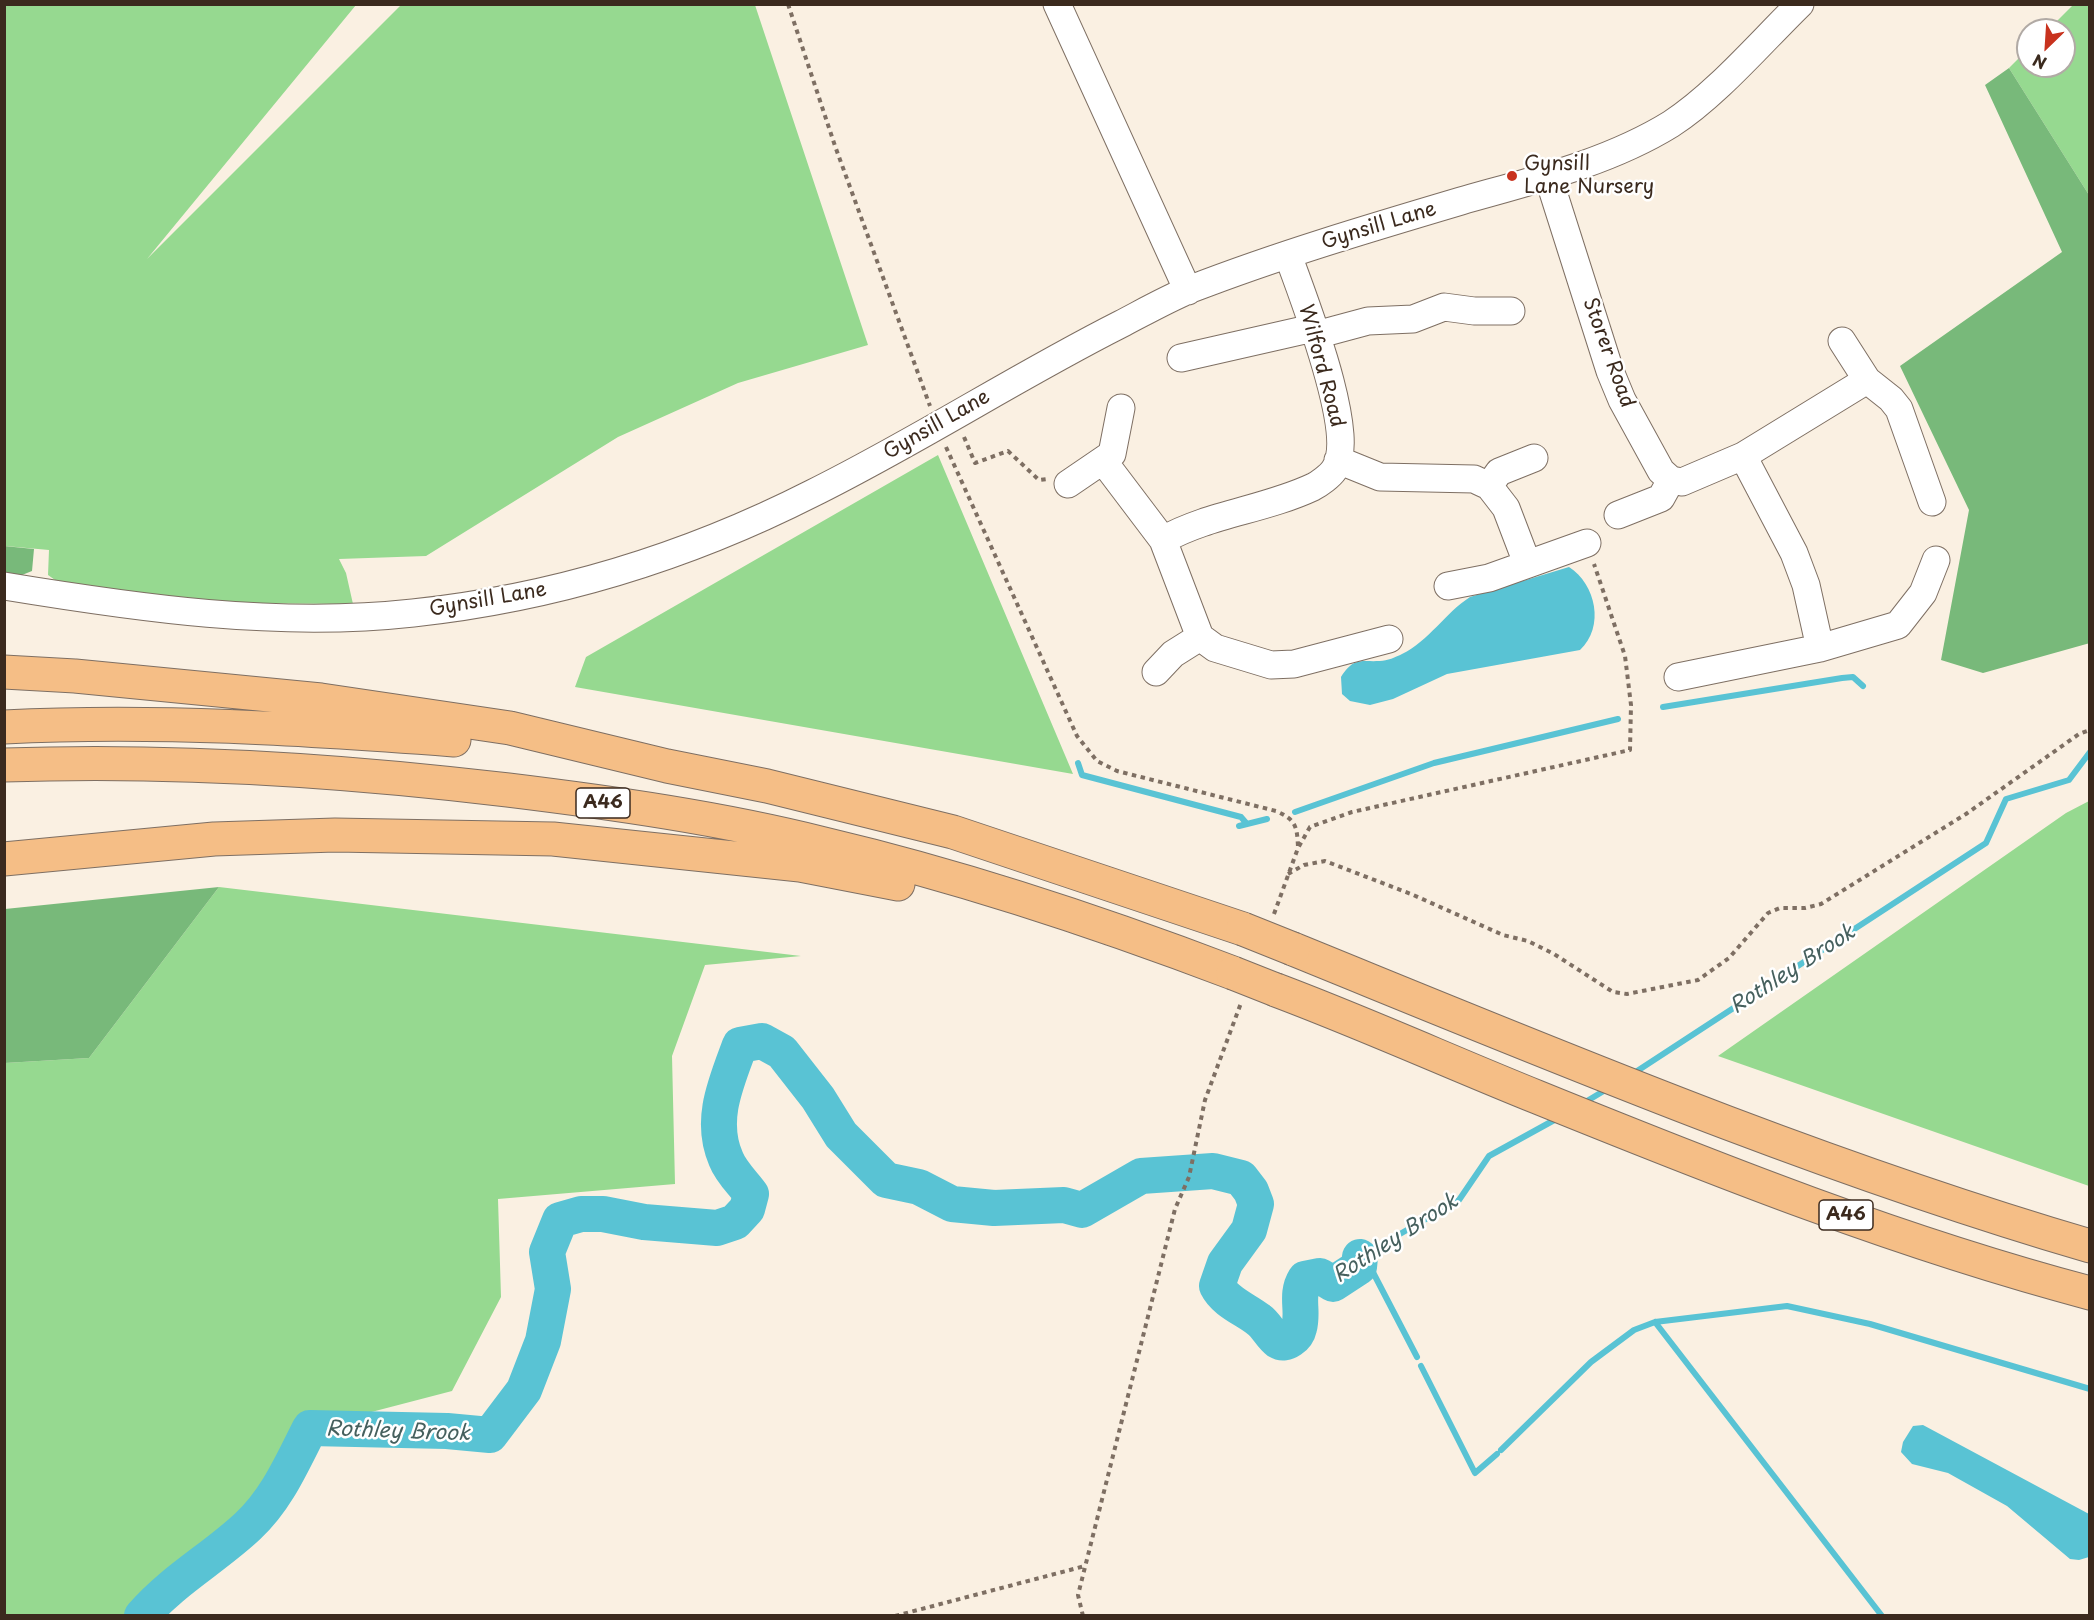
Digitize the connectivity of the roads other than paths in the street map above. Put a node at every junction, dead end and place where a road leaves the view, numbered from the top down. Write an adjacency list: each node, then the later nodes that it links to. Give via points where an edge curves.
1 (1057, 4): 5 (street)
2 (1800, 4): 3 (street, Gynsill Lane, via 1677,120 1621,149)
3 (1548, 176): 4 (street, Gynsill Lane); 16 (street, Storer Road, via 1610,371 1661,471)
4 (1288, 255): 5 (street, Gynsill Lane); 7 (street, Wilford Road)
5 (1188, 291): 25 (street, Gynsill Lane, via 1074,348 812,494 721,536 610,575 498,601 409,614 319,618 231,615 132,605)
6 (1511, 311): 7 (street, via 1444,307 1413,319 1368,321)
7 (1314, 331): 9 (street); 14 (street, Wilford Road, via 1340,418)
8 (1842, 340): 10 (street)
9 (1181, 358)
10 (1867, 380): 12 (street); 19 (street, via 1899,409)
11 (1118, 420): 15 (street, via 1112,454)
12 (1743, 456): 16 (street, via 1682,482); 29 (street, via 1794,553 1806,585)
13 (1534, 458): 18 (street, via 1498,472)
14 (1338, 460): 18 (street, via 1380,477 1474,478); 21 (street, via 1334,470 1315,486 1185,528)
15 (1104, 462): 17 (street); 21 (street)
16 (1671, 480): 20 (street, via 1661,498)
17 (1070, 482)
18 (1489, 486): 24 (street, via 1506,508)
19 (1932, 502)
20 (1618, 515)
21 (1163, 540): 27 (street)
22 (1587, 543): 24 (street)
23 (1936, 560): 29 (street, via 1923,593 1898,625)
24 (1527, 563): 26 (street)
25 (4, 586)
26 (1448, 586)
27 (1200, 637): 28 (street, via 1215,648 1271,665 1294,664); 30 (street)
28 (1389, 639)
29 (1820, 648): 32 (street)
30 (1165, 663)
31 (4, 672): 35 (highway, A46, via 321,700 510,728)
32 (1678, 676)
33 (4, 727): 35 (highway, A46, via 272,727 464,741)
34 (4, 765): 37 (highway, A46, via 78,762 311,771 422,780 691,815 825,843 968,882)
35 (667, 766): 38 (highway, A46, bridge, via 953,832 1244,929 1565,1060 1834,1163)
36 (4, 859): 37 (highway, A46, via 214,839 335,835 553,839 800,865 967,898)
37 (1182, 954): 39 (highway, A46, bridge, via 1237,987 1276,990 1798,1199)
38 (2090, 1246)
39 (2090, 1293)

